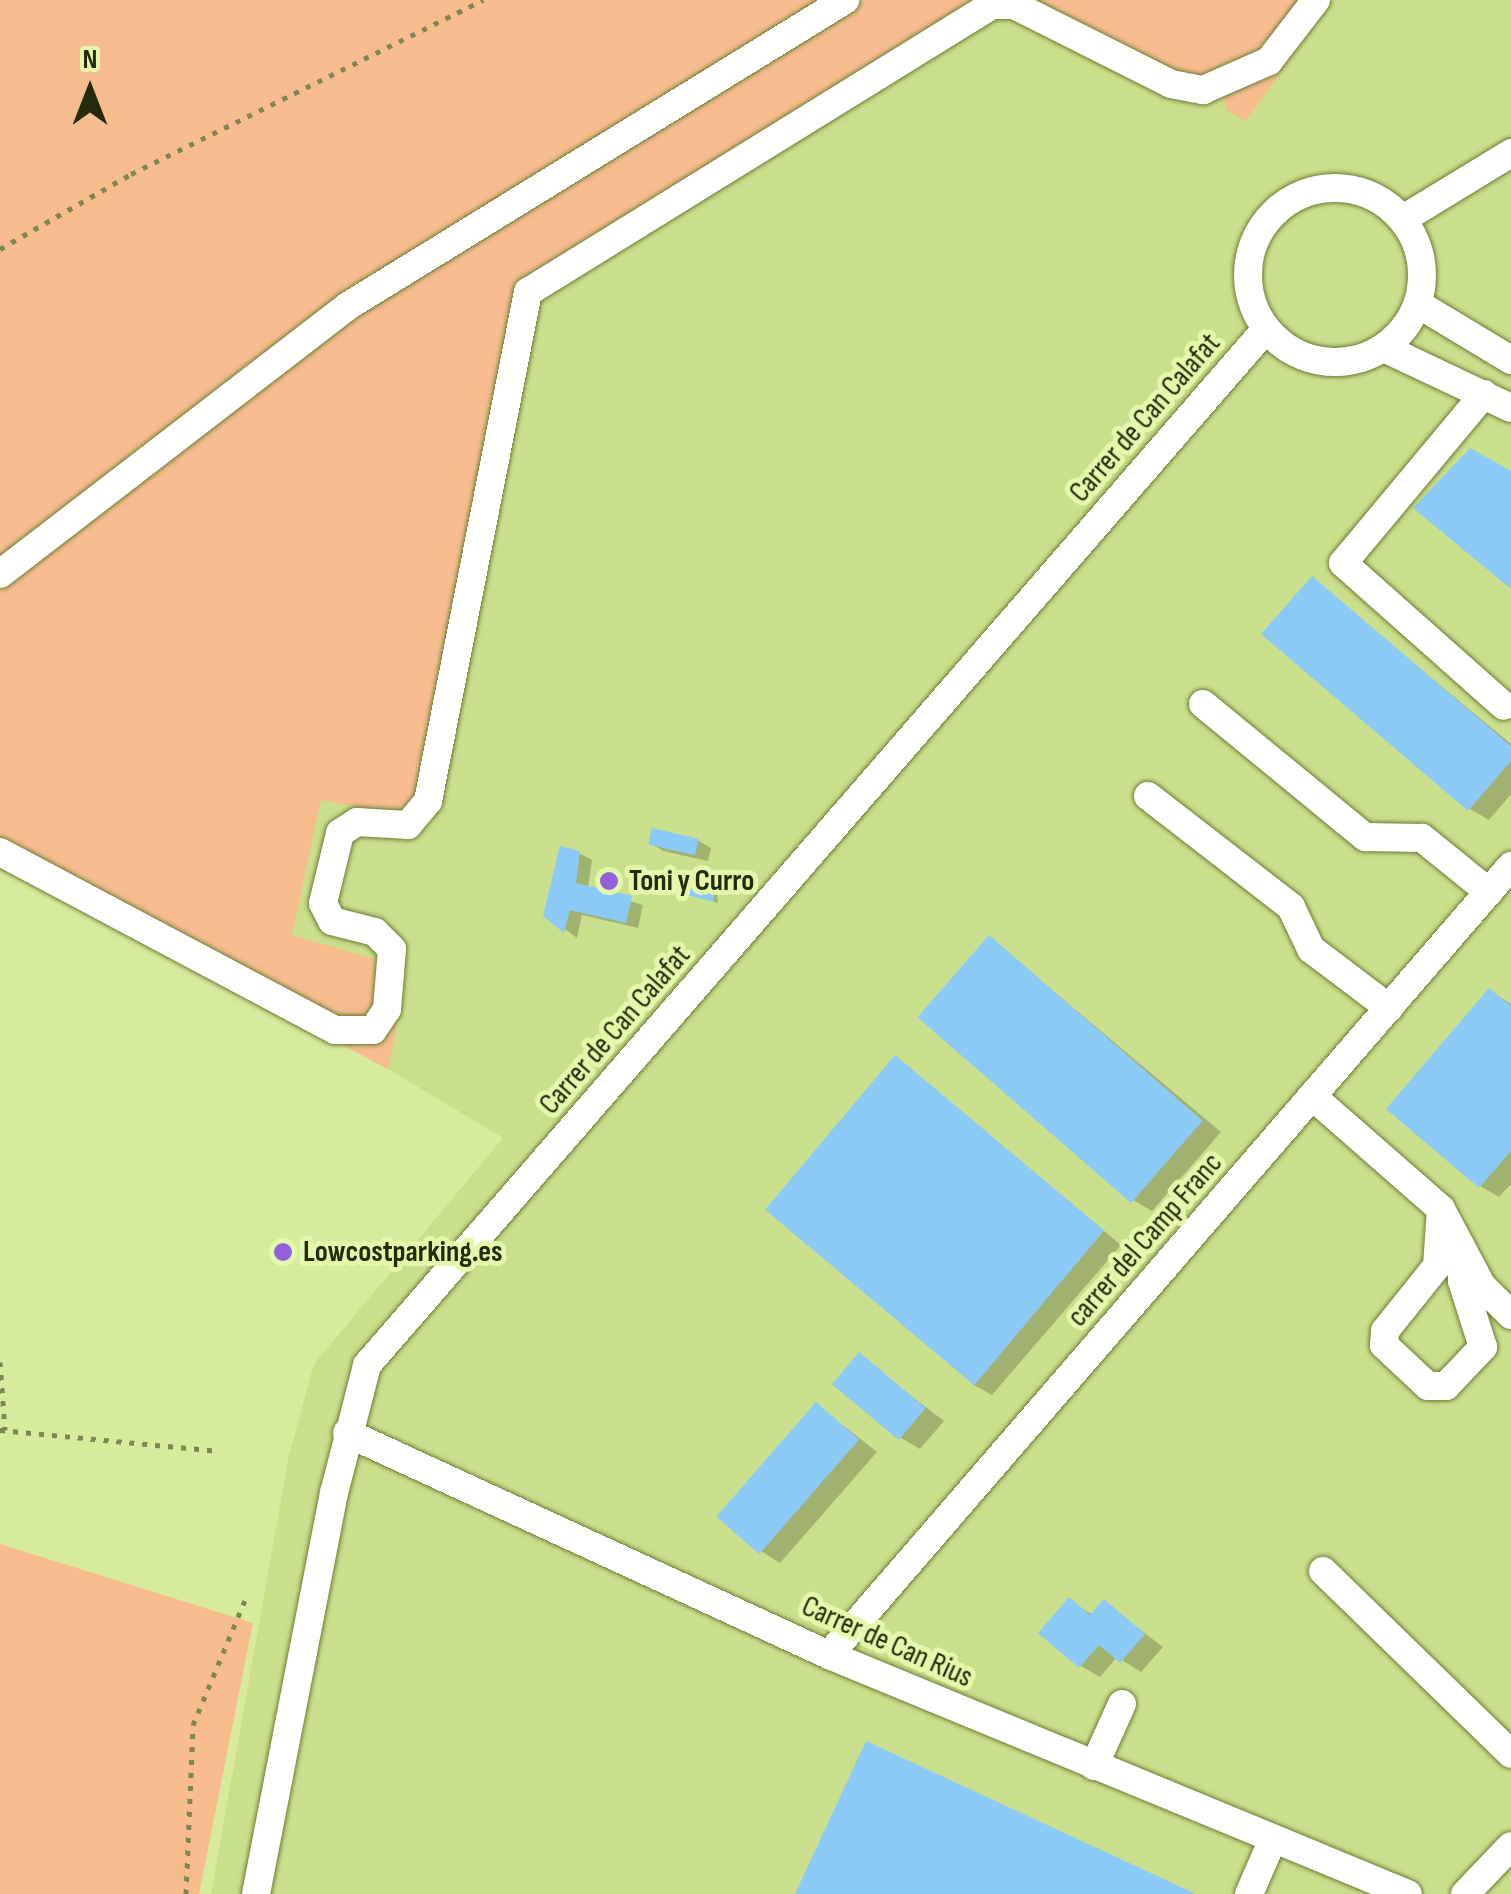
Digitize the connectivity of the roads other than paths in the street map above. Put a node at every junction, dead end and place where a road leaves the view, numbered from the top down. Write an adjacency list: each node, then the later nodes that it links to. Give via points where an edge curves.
1 (844, 0): 11 (street, via 380,284)
2 (1316, 0): 15 (street, via 1269,60 1204,90 1171,84 1014,5 992,5 528,292 428,801 408,825 357,822 340,833 323,904 332,921 374,932 392,948 387,1009 373,1030 336,1030)
3 (1511, 153): 4 (street)
4 (1403, 219): 5 (street, via 1423,274); 6 (street, via 1352,189 1293,198 1269,217 1247,272)
5 (1418, 304): 7 (street); 8 (street)
6 (1266, 328): 7 (street, via 1308,358 1360,359); 23 (street, Carrer de Can Calafat, via 367,1365)
7 (1384, 348): 9 (street)
8 (1511, 360)
9 (1484, 394): 10 (street); 13 (street, via 1343,564)
10 (1511, 408)
11 (0, 574)
12 (1204, 704): 17 (street, via 1365,837 1422,838)
13 (1504, 706)
14 (1148, 796): 18 (street, via 1292,908 1311,949)
15 (0, 852)
16 (1511, 866): 17 (street, carrer del Camp Franc)
17 (1490, 892): 18 (street, carrer del Camp Franc)
18 (1389, 1008): 19 (street, carrer del Camp Franc)
19 (1312, 1096): 20 (street); 25 (street, carrer del Camp Franc)
20 (1441, 1209): 21 (street); 21 (street, via 1437,1266 1385,1331 1384,1345 1428,1386 1446,1386 1482,1347 1462,1281)
21 (1461, 1246): 22 (street, via 1482,1286)
22 (1511, 1315)
23 (347, 1433): 25 (street, Carrer de Can Rius); 31 (street, Carrer de Can Calafat)
24 (1323, 1571): 27 (street)
25 (828, 1655): 28 (street, Carrer de Can Rius)
26 (1122, 1704): 28 (street)
27 (1511, 1754)
28 (1094, 1766): 29 (street, Carrer de Can Rius)
29 (1273, 1839): 32 (street); 33 (street, Carrer de Can Rius)
30 (1511, 1846): 34 (street)
31 (256, 1894)
32 (1249, 1894)
33 (1408, 1894)
34 (1465, 1894)

